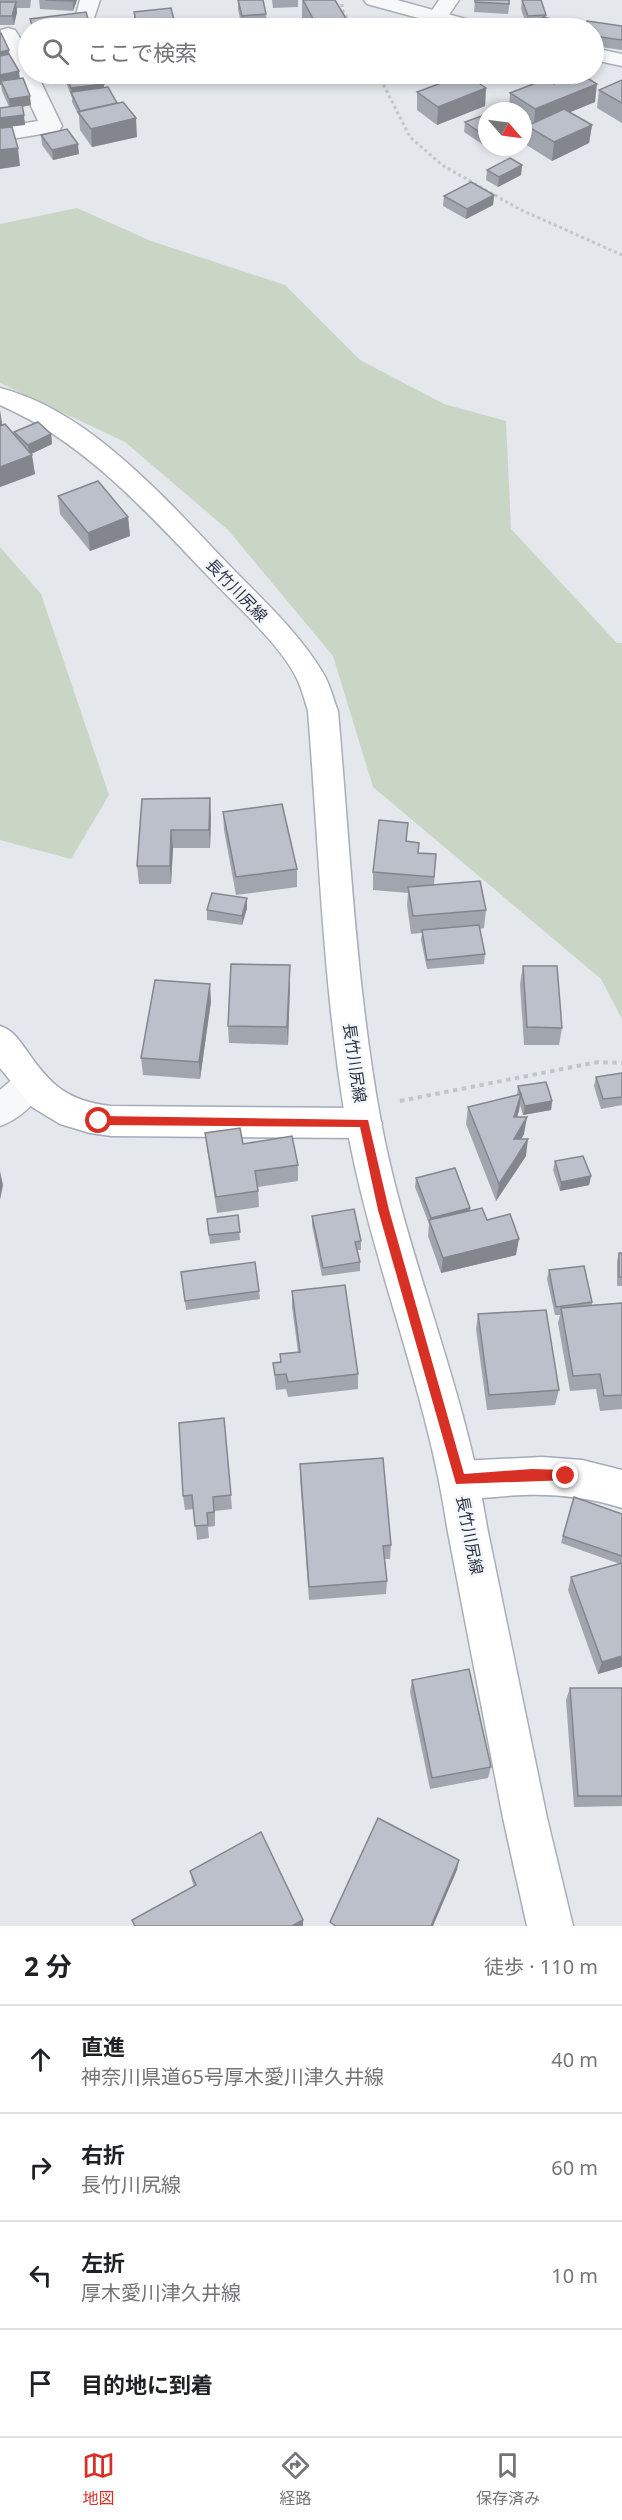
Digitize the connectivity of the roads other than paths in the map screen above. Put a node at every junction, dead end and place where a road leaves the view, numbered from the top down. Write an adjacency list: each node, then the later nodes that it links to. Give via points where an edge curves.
1 (90, 0): 4 (street)
2 (374, 0): 5 (street)
3 (449, 0): 5 (street)
4 (85, 18)
5 (437, 18)
6 (12, 33): 7 (street)
7 (18, 47)
8 (604, 56): 9 (street)
9 (622, 60)
10 (33, 84): 11 (street, via 51,126)
11 (0, 134)
12 (0, 396): 16 (main road, 長竹川尻線, via 66,430 122,473 283,638 311,677 325,723 348,1011)
13 (0, 1040): 14 (main road)
14 (29, 1085): 15 (street); 16 (main road, via 55,1107 99,1121)
15 (0, 1111)
16 (364, 1123): 17 (main road, 長竹川尻線, via 384,1210)
17 (460, 1480): 18 (main road, via 532,1474 566,1476); 19 (main road, 長竹川尻線, via 525,1818)
18 (622, 1489)
19 (550, 1926)

